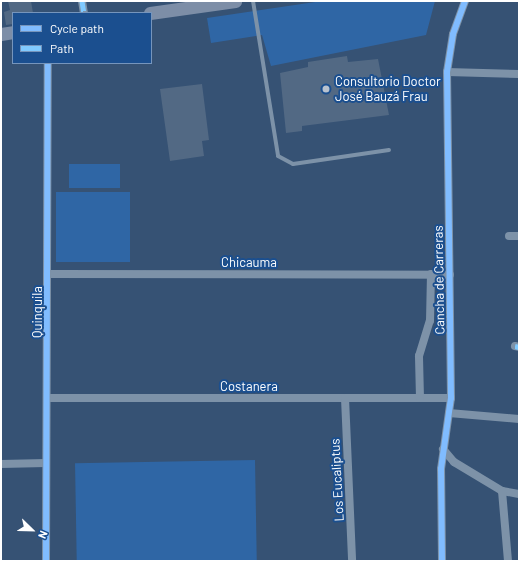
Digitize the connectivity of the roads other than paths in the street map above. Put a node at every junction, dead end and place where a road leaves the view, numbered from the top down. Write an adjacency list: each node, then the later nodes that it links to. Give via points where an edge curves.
1 (82, 1): 5 (street)
2 (235, 1): 6 (main road)
3 (253, 1): 12 (lane, via 278,156 293,164)
4 (465, 1): 10 (street, Cancha de Carreras, via 453,34)
5 (84, 12)
6 (152, 13)
7 (12, 32): 8 (main road)
8 (1, 34)
9 (48, 64): 15 (street, Quinquila)
10 (447, 72): 11 (street); 17 (street, Cancha de Carreras)
11 (519, 74)
12 (389, 150)
13 (509, 236): 14 (street)
14 (519, 236)
15 (48, 274): 16 (street, Chicauma); 18 (street, Quinquila)
16 (431, 274): 17 (street, Chicauma); 20 (street, via 430,321 419,356)
17 (450, 274): 21 (street, Cancha de Carreras)
18 (47, 398): 19 (street, Costanera); 25 (street, Quinquila)
19 (345, 398): 20 (street, Costanera); 30 (street, Los Eucaliptus)
20 (420, 398): 21 (street, Costanera)
21 (451, 398): 22 (street, Cancha de Carreras)
22 (449, 413): 23 (street); 24 (street, Cancha de Carreras)
23 (519, 419)
24 (443, 449): 27 (street, via 454,462); 31 (street, Cancha de Carreras)
25 (46, 463): 26 (street); 29 (street, Quinquila)
26 (1, 464)
27 (502, 491): 28 (street); 32 (street)
28 (519, 494)
29 (46, 561)
30 (352, 561)
31 (442, 561)
32 (508, 561)

